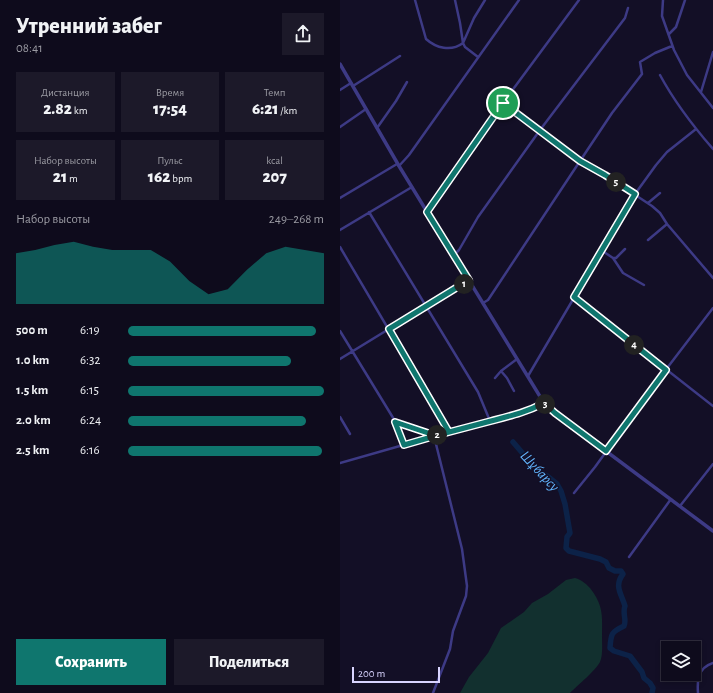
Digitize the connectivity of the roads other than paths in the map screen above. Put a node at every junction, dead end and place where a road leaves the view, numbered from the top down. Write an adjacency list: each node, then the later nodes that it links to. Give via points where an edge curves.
1 (415, 0): 10 (street, via 426,39 430,43 442,48)
2 (455, 0): 10 (street)
3 (485, 0): 10 (street)
4 (519, 0): 14 (street)
5 (579, 0): 21 (street)
6 (663, 0): 9 (street, via 662,16)
7 (684, 0): 9 (street, via 676,27)
8 (628, 8): 27 (street, via 626,18)
9 (668, 34): 11 (street)
10 (463, 43): 14 (street)
11 (672, 46): 20 (street, via 678,60); 29 (street, via 640,62 642,74)
12 (713, 52): 20 (street)
13 (400, 56): 18 (street)
14 (478, 57): 30 (street, via 409,156)
15 (340, 64): 18 (street)
16 (660, 75): 26 (street)
17 (407, 82): 25 (street)
18 (352, 84): 19 (street); 23 (street)
19 (340, 89)
20 (701, 93): 22 (street)
21 (503, 103): 27 (street); 37 (street)
22 (713, 108)
23 (366, 109): 24 (street); 25 (street)
24 (340, 127)
25 (377, 128): 30 (street)
26 (696, 129): 28 (street); 33 (street, via 667,152)
27 (540, 130): 29 (street); 44 (street, via 478,217 459,250)
28 (713, 149)
29 (580, 161): 33 (street); 50 (street, via 488,300)
30 (398, 165): 31 (street); 34 (street)
31 (412, 187): 36 (street); 37 (street)
32 (660, 193): 35 (street)
33 (635, 194): 35 (street); 43 (street)
34 (340, 198)
35 (648, 203): 38 (street, via 660,213)
36 (369, 212): 39 (street); 51 (street)
37 (427, 212): 44 (street)
38 (667, 224): 40 (street); 46 (street)
39 (340, 230)
40 (648, 240)
41 (340, 247): 53 (street)
42 (625, 248): 45 (street, via 618,257)
43 (601, 250): 45 (street); 49 (street)
44 (453, 255): 47 (street)
45 (613, 258): 48 (street, via 623,273)
46 (713, 278)
47 (469, 280): 50 (street); 51 (street)
48 (644, 285)
49 (574, 297): 58 (street); 60 (street)
50 (483, 303): 57 (street)
51 (426, 307): 53 (street); 66 (street, via 478,392)
52 (713, 308): 58 (street)
53 (389, 329): 55 (street); 68 (street)
54 (340, 331): 55 (street)
55 (353, 352): 56 (street); 67 (street)
56 (340, 359)
57 (517, 359): 59 (street); 60 (street)
58 (666, 370): 64 (street); 72 (street)
59 (501, 371): 61 (street); 62 (street)
60 (528, 376): 63 (street)
61 (495, 378)
62 (514, 391)
63 (544, 403): 66 (street, via 529,411); 72 (street)
64 (713, 406)
65 (340, 417): 69 (street)
66 (490, 421): 68 (street)
67 (395, 422): 70 (street); 71 (street)
68 (449, 432): 70 (street)
69 (350, 434)
70 (434, 436): 71 (street); 81 (street, via 462,549 468,586 453,631 450,649)
71 (404, 445): 73 (street)
72 (606, 451): 75 (street); 76 (street)
73 (340, 463)
74 (713, 464): 77 (street)
75 (574, 493)
76 (671, 499): 77 (street); 79 (street)
77 (680, 506): 78 (street)
78 (713, 531)
79 (629, 557)
80 (713, 664): 82 (street, via 704,667 700,672)
81 (433, 693)
82 (698, 693)

